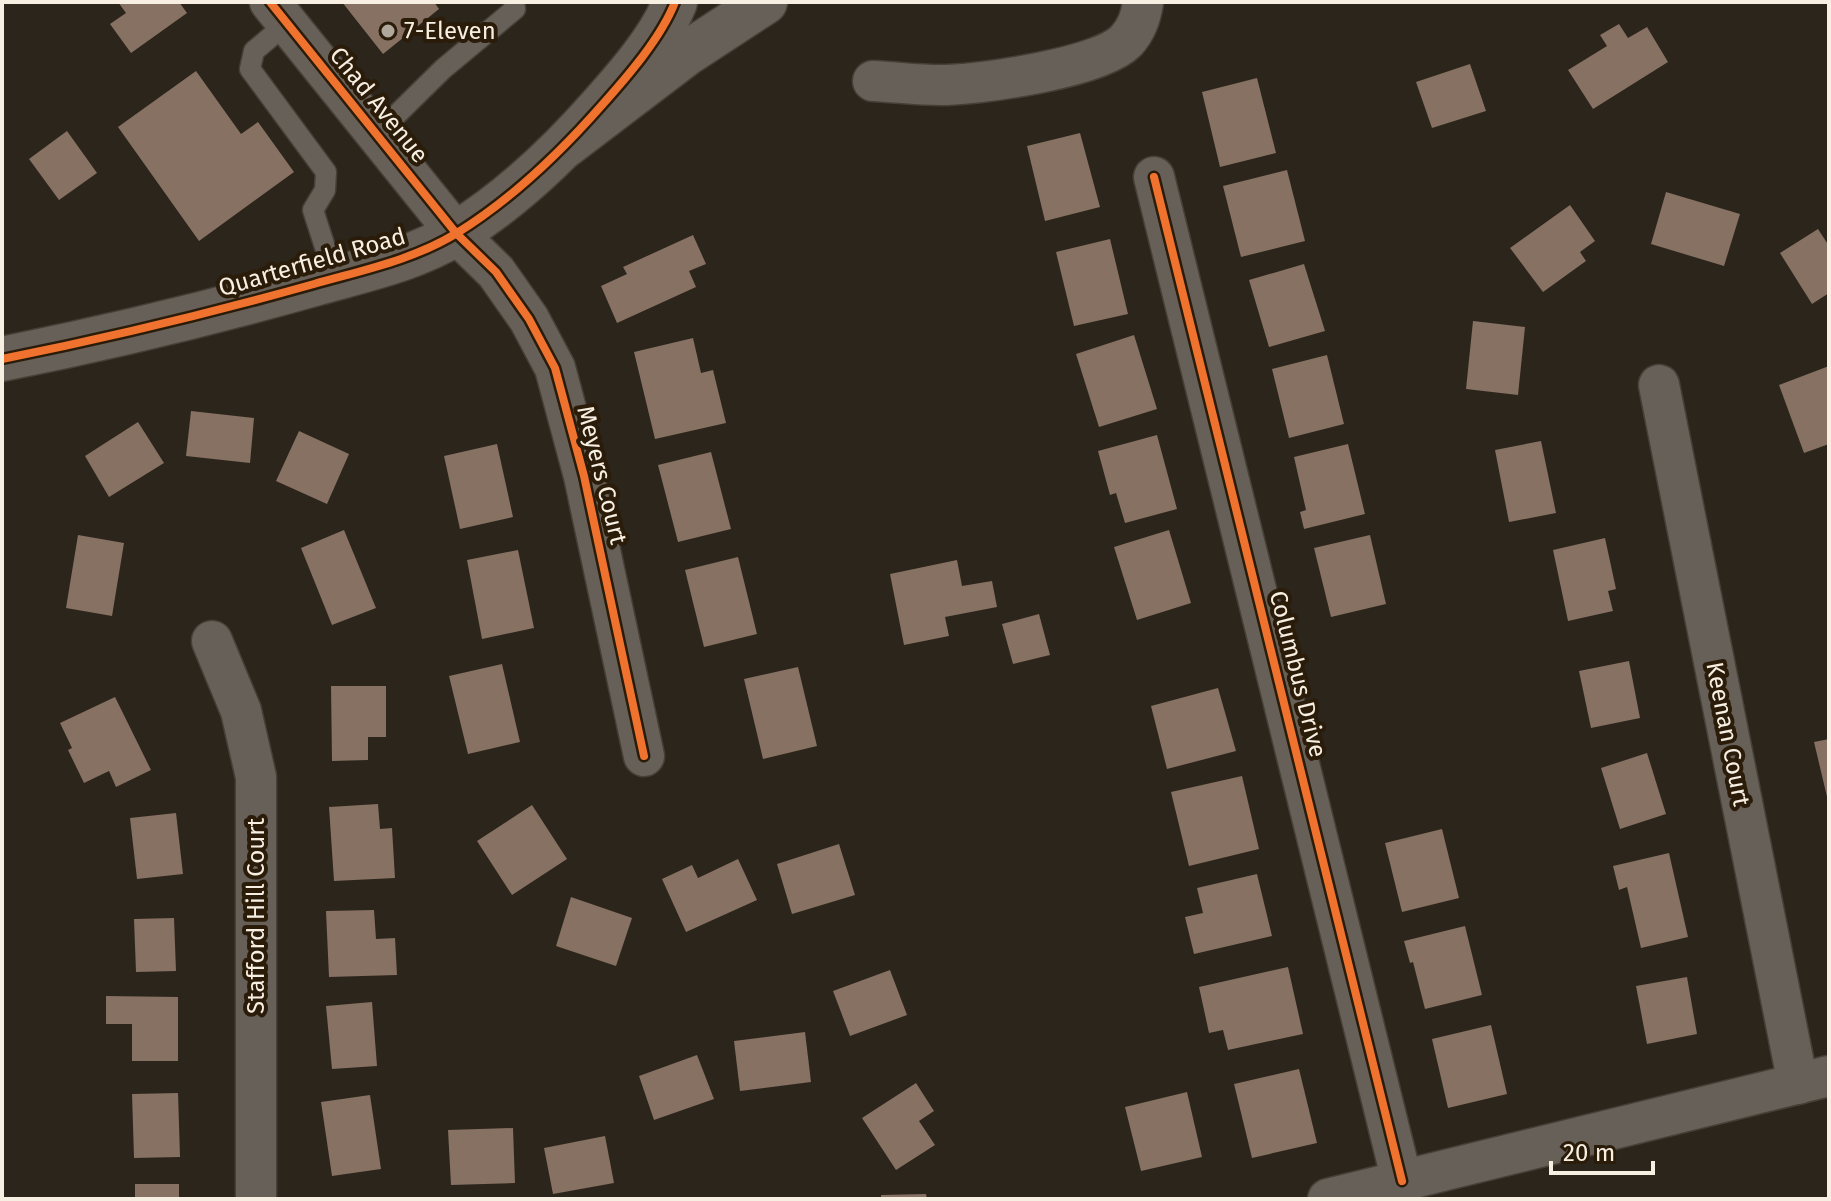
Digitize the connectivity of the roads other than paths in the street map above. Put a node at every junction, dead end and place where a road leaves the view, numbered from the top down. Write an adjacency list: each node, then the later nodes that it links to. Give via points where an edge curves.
1 (514, 2): 7 (lane, via 515,9)
2 (675, 2): 8 (street, Quarterfield Road, via 627,77)
3 (765, 2): 8 (street, via 687,53)
4 (1143, 2): 6 (street, via 1140,22 1124,43 1059,69 947,85)
5 (278, 12): 7 (street, Chad Avenue); 11 (lane, via 254,51 250,69 326,172 325,190 313,210)
6 (873, 81)
7 (377, 134): 10 (street, Chad Avenue)
8 (566, 145): 10 (street, Quarterfield Road)
9 (1154, 177): 17 (street, Columbus Drive)
10 (456, 233): 11 (street, Quarterfield Road, via 394,262); 15 (street, Meyers Court, via 496,272 555,368 584,476)
11 (335, 278): 12 (street, Quarterfield Road, via 189,318)
12 (2, 359)
13 (1659, 385): 16 (street, Keenan Court)
14 (212, 641): 18 (street, Stafford Hill Court, via 241,711 256,777)
15 (644, 756)
16 (1814, 1080): 17 (street)
17 (1402, 1181): 19 (street)
18 (256, 1199)
19 (1328, 1199)

